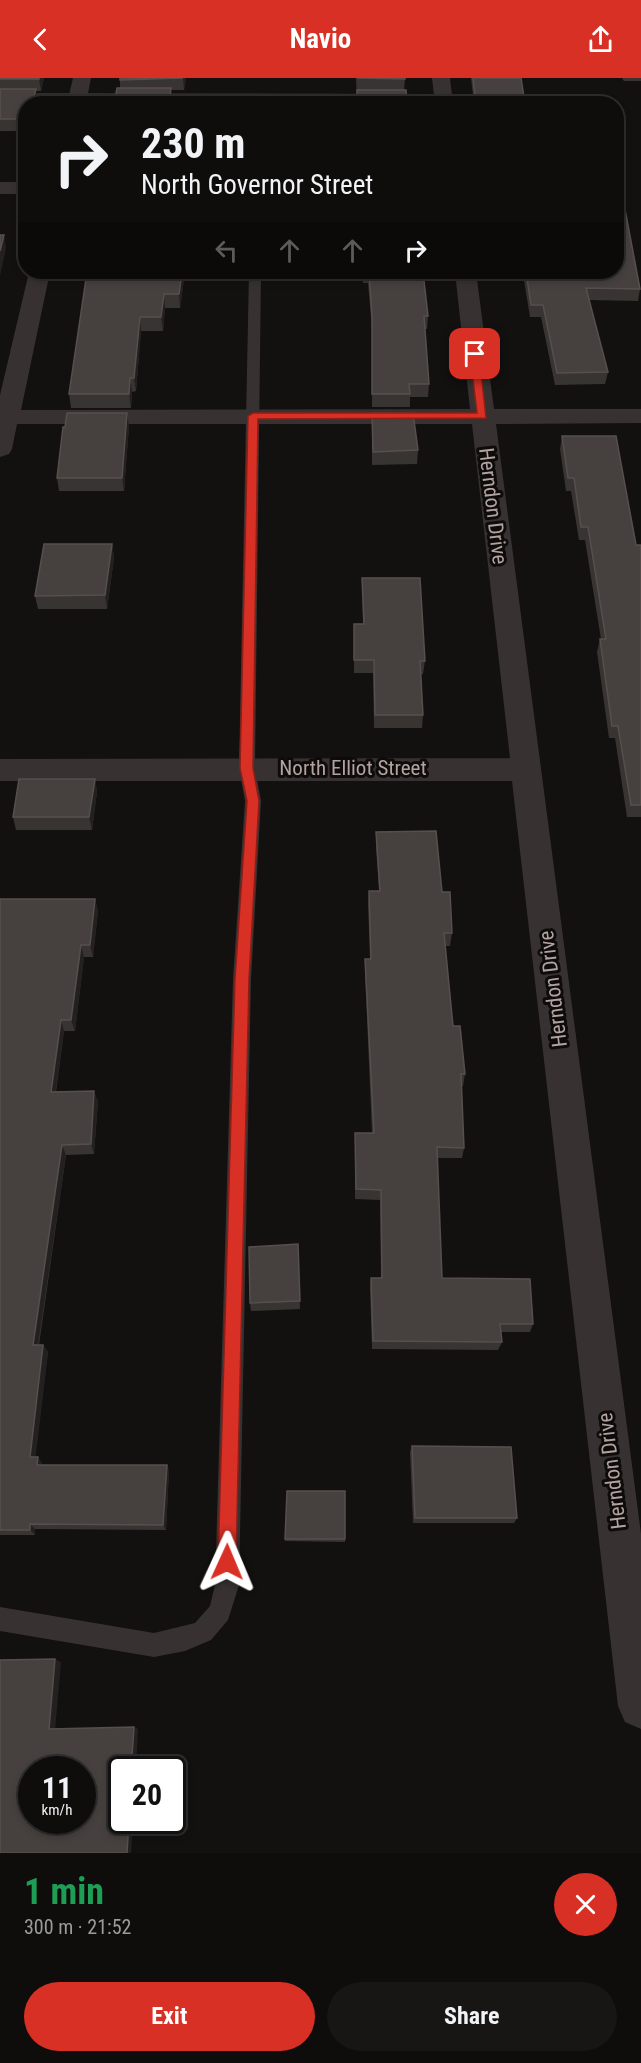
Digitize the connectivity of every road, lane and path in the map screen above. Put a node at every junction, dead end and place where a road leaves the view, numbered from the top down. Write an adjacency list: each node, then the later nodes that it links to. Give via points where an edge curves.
1 (441, 78): 5 (street)
2 (79, 93): 3 (lane); 4 (lane)
3 (0, 96)
4 (235, 96)
5 (443, 96)
6 (0, 188): 7 (street)
7 (18, 188)
8 (37, 279): 14 (street)
9 (255, 279): 11 (lane)
10 (466, 279): 12 (street, Herndon Drive)
11 (253, 416): 12 (street); 14 (street); 16 (lane)
12 (482, 416): 13 (street); 18 (street, Herndon Drive)
13 (641, 416)
14 (4, 417): 15 (street)
15 (0, 449)
16 (247, 768): 17 (street, North Elliot Street); 18 (street, North Elliot Street); 19 (lane, via 253,801 242,979 227,1585 220,1612 203,1632 154,1645)
17 (0, 770)
18 (526, 770): 20 (street, Herndon Drive)
19 (0, 1618)
20 (641, 1706)

